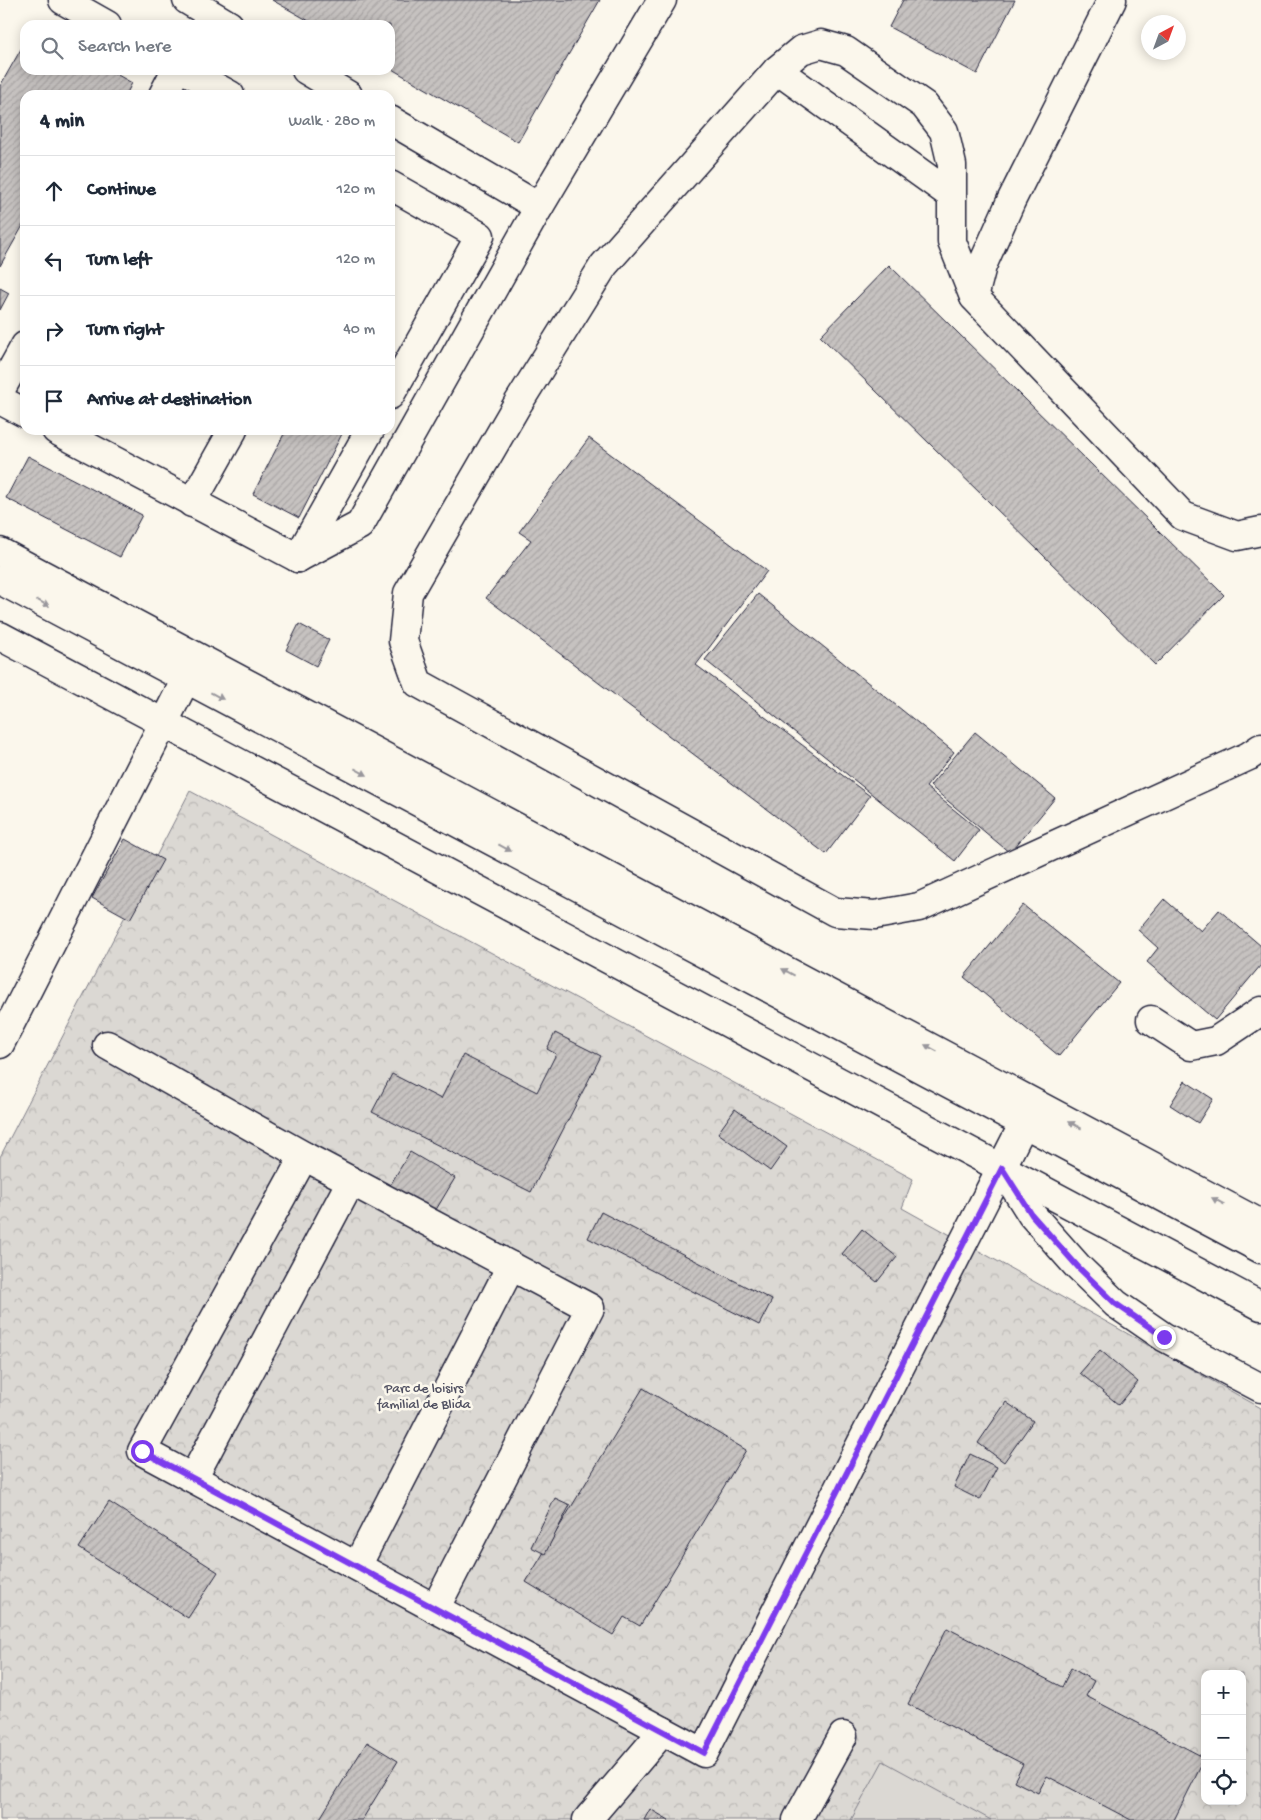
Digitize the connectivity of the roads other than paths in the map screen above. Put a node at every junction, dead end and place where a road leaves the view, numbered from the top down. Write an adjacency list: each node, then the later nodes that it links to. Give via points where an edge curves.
1 (63, 0): 5 (main road)
2 (662, 0): 17 (main road)
3 (1112, 0): 18 (main road, via 1011,200 982,266)
4 (198, 3): 6 (main road)
5 (98, 20)
6 (222, 20)
7 (778, 70): 16 (main road); 16 (main road, via 801,50 821,44 846,50 924,105 944,131 952,165); 35 (main road, via 604,265 512,414 408,593 403,641 418,683 835,912 874,915 919,907)
8 (173, 75): 11 (main road)
9 (194, 75): 12 (main road)
10 (314, 75): 13 (main road)
11 (165, 90)
12 (221, 90)
13 (340, 90)
14 (395, 123): 17 (main road)
15 (395, 188): 20 (main road, via 480,236)
16 (951, 195): 18 (main road, via 952,242)
17 (539, 208): 30 (main road, via 360,524)
18 (974, 297): 28 (main road, via 1183,516 1237,536)
19 (20, 355): 21 (main road)
20 (395, 386)
21 (0, 391)
22 (0, 400): 23 (main road)
23 (20, 410)
24 (65, 435): 27 (main road)
25 (230, 435): 27 (main road)
26 (367, 435): 30 (main road)
27 (192, 503): 30 (main road)
28 (1261, 531)
29 (0, 552): 44 (main road, one-way to 29)
30 (298, 558)
31 (0, 580): 33 (main road, one-way to 33)
32 (0, 636): 34 (main road)
33 (186, 679): 34 (main road); 40 (main road, one-way to 40)
34 (163, 723): 38 (main road); 42 (main road)
35 (1257, 758)
36 (1261, 1011): 37 (main road, via 1216,1041 1191,1046)
37 (1151, 1020)
38 (0, 1044)
39 (107, 1046): 41 (main road)
40 (1024, 1124): 42 (main road); 45 (main road)
41 (304, 1156): 43 (main road); 49 (main road, via 142,1451)
42 (1002, 1168): 47 (main road); 48 (main road, via 1032,1215 1116,1304 1164,1337); 52 (main road, via 704,1753)
43 (351, 1181): 46 (main road); 49 (main road)
44 (1261, 1224)
45 (1261, 1249)
46 (511, 1266): 50 (main road); 51 (main road, via 590,1308)
47 (1261, 1306)
48 (1261, 1388)
49 (193, 1478): 50 (main road)
50 (357, 1566): 51 (main road)
51 (435, 1609): 52 (main road)
52 (662, 1731): 54 (main road)
53 (843, 1736): 55 (main road)
54 (586, 1820)
55 (797, 1820)

